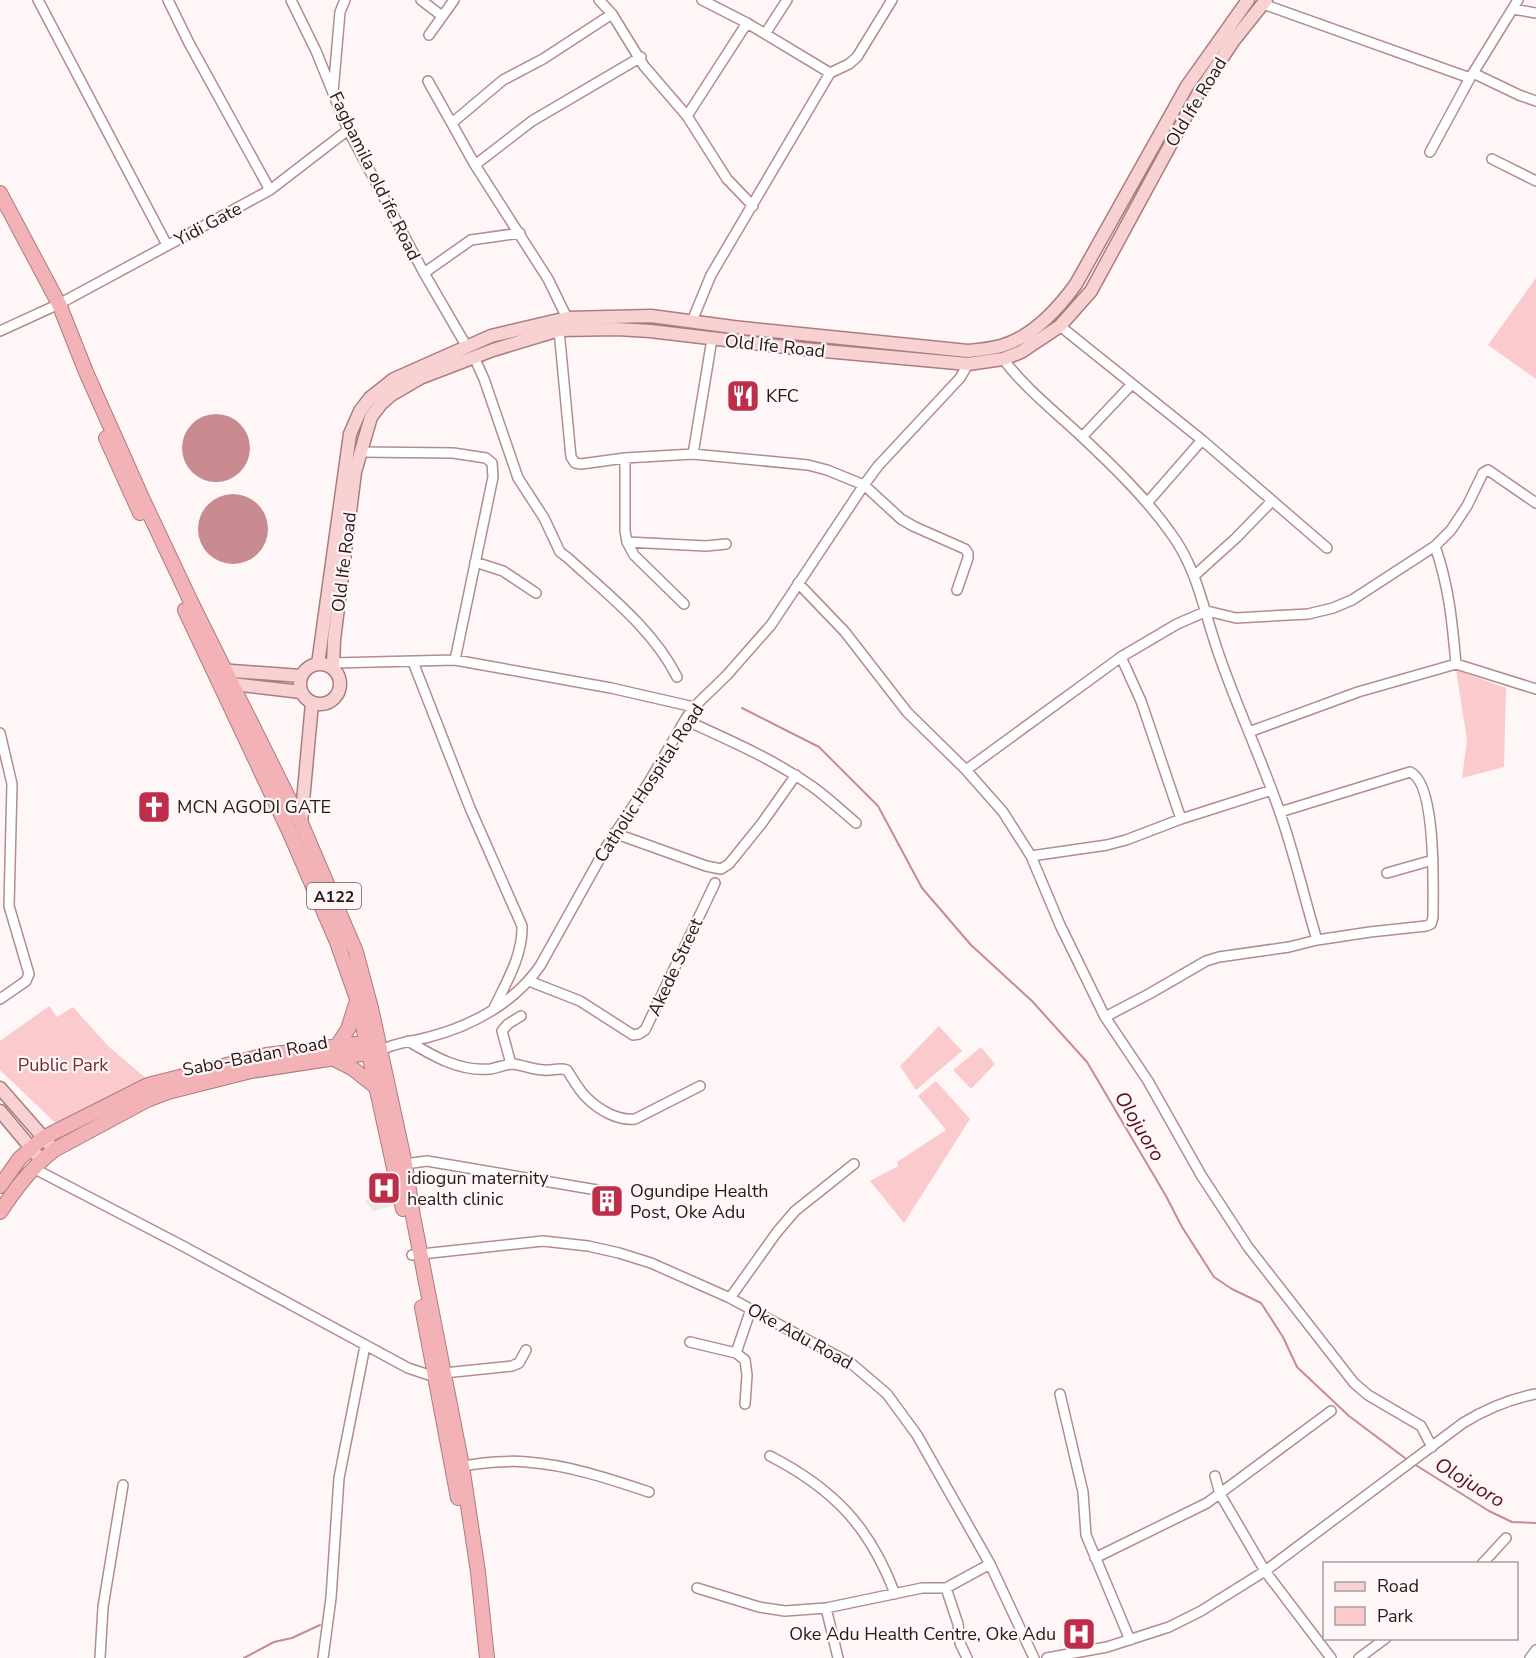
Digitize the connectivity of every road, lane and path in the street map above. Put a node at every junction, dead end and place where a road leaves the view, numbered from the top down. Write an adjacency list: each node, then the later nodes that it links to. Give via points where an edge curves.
1 (38, 0): 39 (street)
2 (168, 0): 34 (street)
3 (291, 0): 25 (street, Fagbamila old ife Road)
4 (345, 0): 25 (street, via 340,12)
5 (421, 0): 17 (street)
6 (454, 0): 17 (street)
7 (599, 0): 16 (street)
8 (702, 0): 18 (street)
9 (787, 0): 19 (street)
10 (892, 0): 22 (street, via 856,57)
11 (1248, 0): 44 (main road, Old Ife Road, via 1187,86 1076,284 1046,319 1016,340 968,351)
12 (1518, 0): 14 (street)
13 (1264, 2): 23 (street); 45 (main road, Old Ife Road, via 1198,94 1091,291)
14 (1513, 9): 15 (street); 23 (street)
15 (1536, 13)
16 (612, 15): 21 (street); 28 (street, via 503,80)
17 (442, 16): 20 (street)
18 (747, 23): 19 (street); 27 (street)
19 (765, 34): 22 (street)
20 (429, 35)
21 (640, 57): 27 (street); 32 (street, via 532,121)
22 (830, 74): 36 (street)
23 (1471, 76): 26 (street); 30 (street)
24 (428, 81): 28 (street)
25 (333, 94): 29 (street, Fagbamila old ife Road)
26 (1536, 101)
27 (687, 116): 36 (street, via 727,179)
28 (452, 123): 32 (street)
29 (348, 130): 34 (street, Yidi Gate); 40 (street, Fagbamila old ife Road)
30 (1430, 152)
31 (1491, 159): 33 (street)
32 (476, 165): 38 (street)
33 (1536, 181)
34 (270, 190): 39 (street, Yidi Gate)
35 (0, 193): 41 (highway, A122)
36 (753, 206): 44 (street, via 711,275)
37 (0, 210): 41 (highway, A122)
38 (520, 232): 40 (street, via 471,240); 43 (street)
39 (167, 245): 41 (street, Yidi Gate)
40 (424, 273): 50 (street, Fagbamila old ife Road)
41 (54, 306): 47 (street, Yidi Gate); 81 (highway, A122)
42 (651, 316): 43 (main road, Old Ife Road); 44 (main road, Old Ife Road); 48 (main road)
43 (567, 318): 50 (main road, Old Ife Road, via 491,336)
44 (692, 321)
45 (1060, 326): 51 (main road, Old Ife Road); 53 (street)
46 (560, 330): 48 (main road, Old Ife Road); 50 (main road, Old Ife Road); 58 (street, via 574,463)
47 (0, 331)
48 (650, 331): 49 (main road, Old Ife Road)
49 (712, 339): 52 (main road, Old Ife Road); 57 (street)
50 (471, 352): 56 (main road, Old Ife Road, via 420,378 381,404 371,417); 77 (main road, Old Ife Road, via 394,379 360,411 350,434); 82 (street, Fagbamila old ife Road, via 518,478 560,552 645,631)
51 (1003, 359): 52 (main road, Old Ife Road); 54 (street, via 1022,383)
52 (968, 364): 59 (street, Catholic Hospital Road, via 960,378)
53 (1132, 384): 54 (street); 55 (street)
54 (1082, 437): 61 (street)
55 (1202, 440): 60 (street); 61 (street)
56 (360, 452): 67 (street, via 453,453 486,458 492,464 493,477); 79 (main road, Old Ife Road)
57 (693, 454): 58 (street); 59 (street, via 791,462 827,470)
58 (625, 458): 63 (street)
59 (864, 485): 69 (street, Catholic Hospital Road); 70 (street, via 907,523 965,549 968,558)
60 (1271, 502): 66 (street); 68 (street)
61 (1147, 503): 68 (street, via 1170,531)
62 (1536, 503): 65 (street, via 1488,470 1460,519)
63 (627, 542): 64 (street); 72 (street, via 634,555)
64 (726, 544)
65 (1435, 546): 73 (street, via 1352,600 1333,608 1308,614 1236,618); 78 (street, via 1450,597)
66 (1327, 548)
67 (475, 562): 71 (street, via 502,571); 75 (street)
68 (1194, 576): 73 (street)
69 (798, 583): 86 (street, Catholic Hospital Road, via 753,646); 90 (street, via 845,632 907,712)
70 (957, 591)
71 (536, 593)
72 (684, 604)
73 (1207, 611): 74 (street); 88 (street, via 1217,650)
74 (1121, 657): 90 (street); 94 (street, via 1141,701)
75 (456, 660): 76 (street); 86 (street)
76 (413, 662): 79 (street); 109 (street, via 470,808 522,926 513,967)
77 (318, 664): 79 (main road); 80 (main road)
78 (1456, 664): 83 (street); 88 (street, via 1358,692)
79 (333, 666): 85 (main road, Old Ife Road, via 339,677 339,693 327,704)
80 (301, 676): 81 (main road); 84 (main road)
81 (223, 677): 84 (main road); 95 (highway, A122); 108 (highway, A122, via 337,942)
82 (677, 677)
83 (1536, 688)
84 (301, 692): 85 (main road)
85 (312, 704): 95 (main road)
86 (694, 707): 87 (street, Catholic Hospital Road)
87 (685, 720): 91 (street); 97 (street, Catholic Hospital Road)
88 (1249, 732): 92 (street)
89 (0, 733): 101 (street, via 12,784)
90 (966, 770): 98 (street, via 1003,812)
91 (796, 775): 96 (street); 97 (street, via 722,869)
92 (1272, 790): 93 (street); 94 (street)
93 (1280, 812): 99 (street, via 1410,772 1421,782 1429,808); 105 (street)
94 (1180, 819): 98 (street, via 1107,845)
95 (301, 823): 113 (highway, A122, via 356,952 371,1008)
96 (856, 823)
97 (614, 833): 106 (street, Catholic Hospital Road)
98 (1031, 856): 111 (street)
99 (1433, 860): 100 (street); 105 (street, via 1431,924)
100 (1387, 873)
101 (5, 878): 104 (street)
102 (715, 883): 106 (street, Akede Street, via 645,1030 639,1034 624,1030 580,1001)
103 (0, 897): 104 (street)
104 (9, 906): 107 (street, via 29,974 26,981)
105 (1317, 940): 111 (street, via 1206,961)
106 (529, 981): 109 (street, Catholic Hospital Road)
107 (0, 999)
108 (357, 999): 113 (highway, A122); 114 (highway, via 351,1021)
109 (493, 1010): 112 (street, Catholic Hospital Road, via 451,1031)
110 (520, 1016): 115 (street, via 502,1031)
111 (1105, 1017): 141 (street, via 1248,1247 1354,1383 1421,1426)
112 (408, 1041): 113 (street, Catholic Hospital Road); 115 (street, via 452,1064 491,1069)
113 (372, 1047): 114 (highway, Sabo-Badan Road); 116 (highway, A122); 124 (highway, A122)
114 (328, 1053): 116 (highway); 120 (highway, Sabo-Badan Road, via 266,1054 170,1078 139,1089); 122 (highway, Sabo-Badan Road, via 168,1092)
115 (511, 1064): 117 (street, via 567,1070 586,1098 626,1120)
116 (376, 1086): 129 (highway, A122)
117 (700, 1086)
118 (0, 1088): 120 (main road)
119 (0, 1112): 121 (main road)
120 (43, 1138): 121 (highway, Sabo-Badan Road); 122 (main road)
121 (30, 1148): 123 (main road); 126 (highway, Sabo-Badan Road)
122 (54, 1150): 123 (highway, Sabo-Badan Road)
123 (37, 1164): 128 (highway, Sabo-Badan Road); 133 (street)
124 (405, 1164): 127 (street, via 427,1161); 129 (highway, A122)
125 (854, 1164): 130 (street, via 795,1211)
126 (0, 1186)
127 (597, 1190)
128 (0, 1212)
129 (417, 1254): 130 (street, Oke Adu Road, via 524,1242 565,1242 651,1263); 136 (highway, A122)
130 (730, 1298): 131 (street, Oke Adu Road)
131 (751, 1309): 135 (street); 152 (street, Oke Adu Road, via 852,1364 888,1394 917,1435)
132 (690, 1342): 135 (street)
133 (365, 1346): 136 (street, via 408,1368); 162 (street, via 339,1478 332,1598)
134 (526, 1350): 136 (street, via 519,1363 512,1366)
135 (736, 1353): 139 (street, via 745,1360)
136 (439, 1375): 143 (highway, A122); 148 (highway, A122)
137 (1536, 1394): 141 (street, via 1482,1411)
138 (1060, 1395): 150 (street, via 1083,1492 1086,1535)
139 (745, 1404)
140 (1331, 1411): 147 (street)
141 (1432, 1447): 153 (street)
142 (770, 1456): 156 (street, via 801,1472 842,1506 875,1548)
143 (462, 1466): 146 (street, via 493,1462 549,1465); 148 (highway, A122)
144 (1215, 1476): 147 (street)
145 (123, 1485): 161 (street, via 103,1606)
146 (649, 1492)
147 (1220, 1494): 150 (street); 153 (street)
148 (467, 1527): 163 (highway, A122); 164 (highway, A122)
149 (1506, 1538): 151 (street)
150 (1095, 1558): 158 (street)
151 (1483, 1562)
152 (990, 1564): 155 (street); 167 (street, Oke Adu Road)
153 (1265, 1571): 158 (street, via 1201,1611); 169 (street)
154 (697, 1588): 157 (street, via 759,1607 785,1611)
155 (946, 1588): 156 (street); 166 (street)
156 (895, 1594): 157 (street)
157 (826, 1608): 165 (street)
158 (1130, 1640): 168 (street)
159 (1383, 1640): 170 (street)
160 (1536, 1650): 171 (street)
161 (100, 1658)
162 (323, 1658)
163 (479, 1658)
164 (487, 1658)
165 (838, 1658)
166 (967, 1658)
167 (1034, 1658)
168 (1047, 1658)
169 (1331, 1658)
170 (1359, 1658)
171 (1530, 1658)

